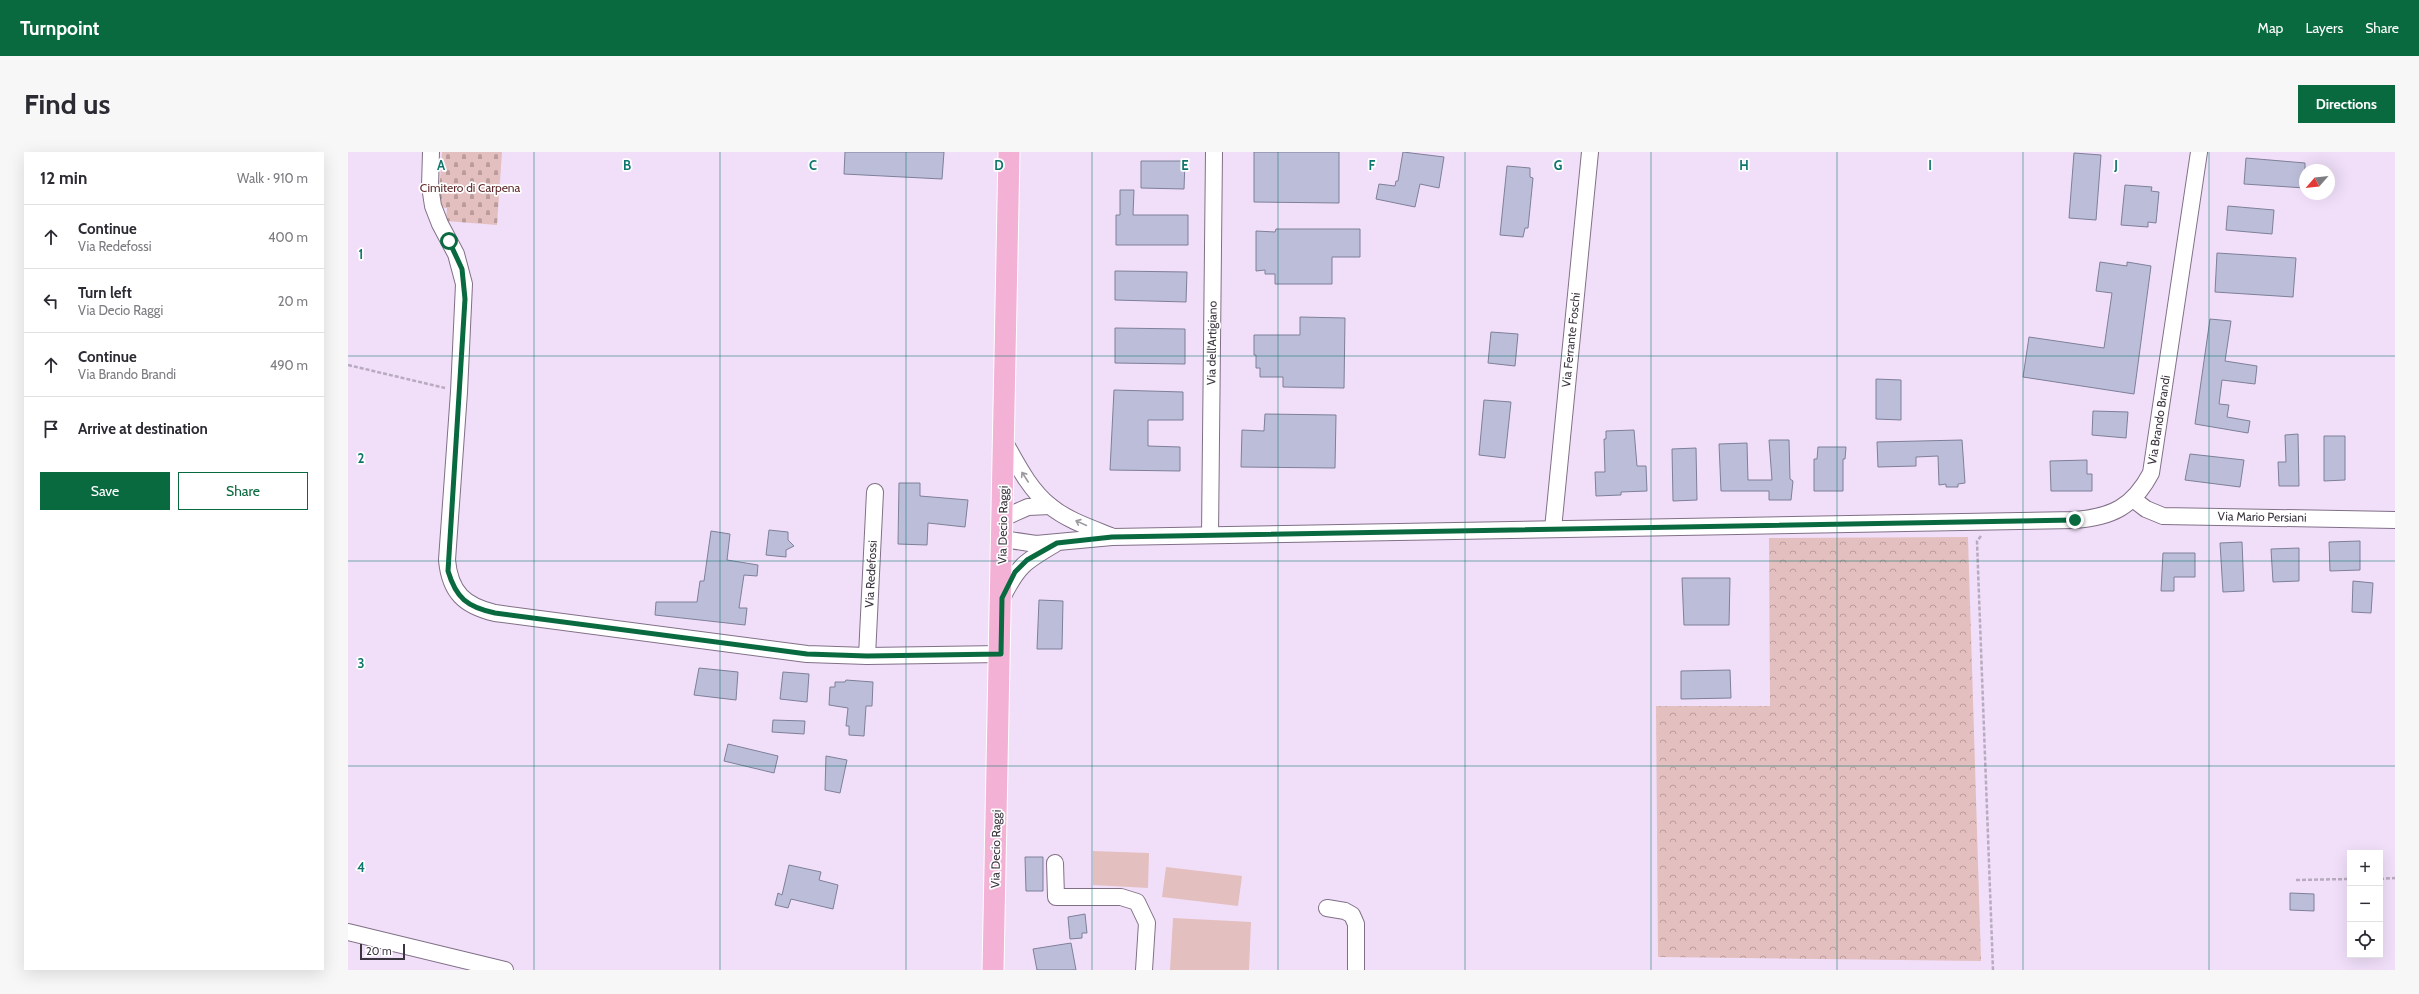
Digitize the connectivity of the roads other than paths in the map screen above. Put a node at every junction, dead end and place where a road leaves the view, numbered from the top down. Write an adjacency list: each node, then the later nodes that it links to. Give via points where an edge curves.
1 (431, 152): 19 (street, via 430,186 433,206 456,254 464,284 447,560 456,592 477,609 495,613 807,654)
2 (1009, 152): 6 (main road, Via Decio Raggi)
3 (1214, 152): 13 (street, Via dell'Artigiano)
4 (1590, 152): 12 (street, Via Ferrante Foschi)
5 (2200, 152): 8 (street, Via Brando Brandi, via 2155,455 2143,487)
6 (1004, 441): 9 (street, Via Brando Brandi, one-way to 6, via 1029,484); 10 (main road, Via Decio Raggi)
7 (875, 492): 19 (street, Via Redefossi)
8 (2133, 499): 11 (street, Via Mario Persiani, via 2146,509 2163,516); 12 (street, Via Brando Brandi, via 2108,514 2075,520)
9 (1050, 506): 10 (street, via 1028,507); 14 (street, Via Brando Brandi, one-way to 9, via 1069,518)
10 (1003, 518): 15 (main road, Via Decio Raggi)
11 (2395, 520)
12 (1553, 529): 13 (street, Via Brando Brandi)
13 (1210, 535): 14 (street, Via Brando Brandi)
14 (1112, 537): 16 (street, Via Brando Brandi)
15 (1003, 539): 16 (street, Via Brando Brandi, via 1025,543); 17 (main road, Via Decio Raggi)
16 (1057, 543): 17 (street, Via Brando Brandi, via 1027,560 1015,572)
17 (1002, 598): 18 (main road, Via Decio Raggi)
18 (1001, 654): 19 (street); 24 (main road, Via Decio Raggi)
19 (867, 656)
20 (1055, 863): 25 (street, via 1056,897 1121,897 1137,902 1146,923)
21 (1327, 908): 26 (street, via 1352,915 1356,924)
22 (348, 932): 23 (street)
23 (505, 970)
24 (993, 970)
25 (1144, 970)
26 (1356, 970)

